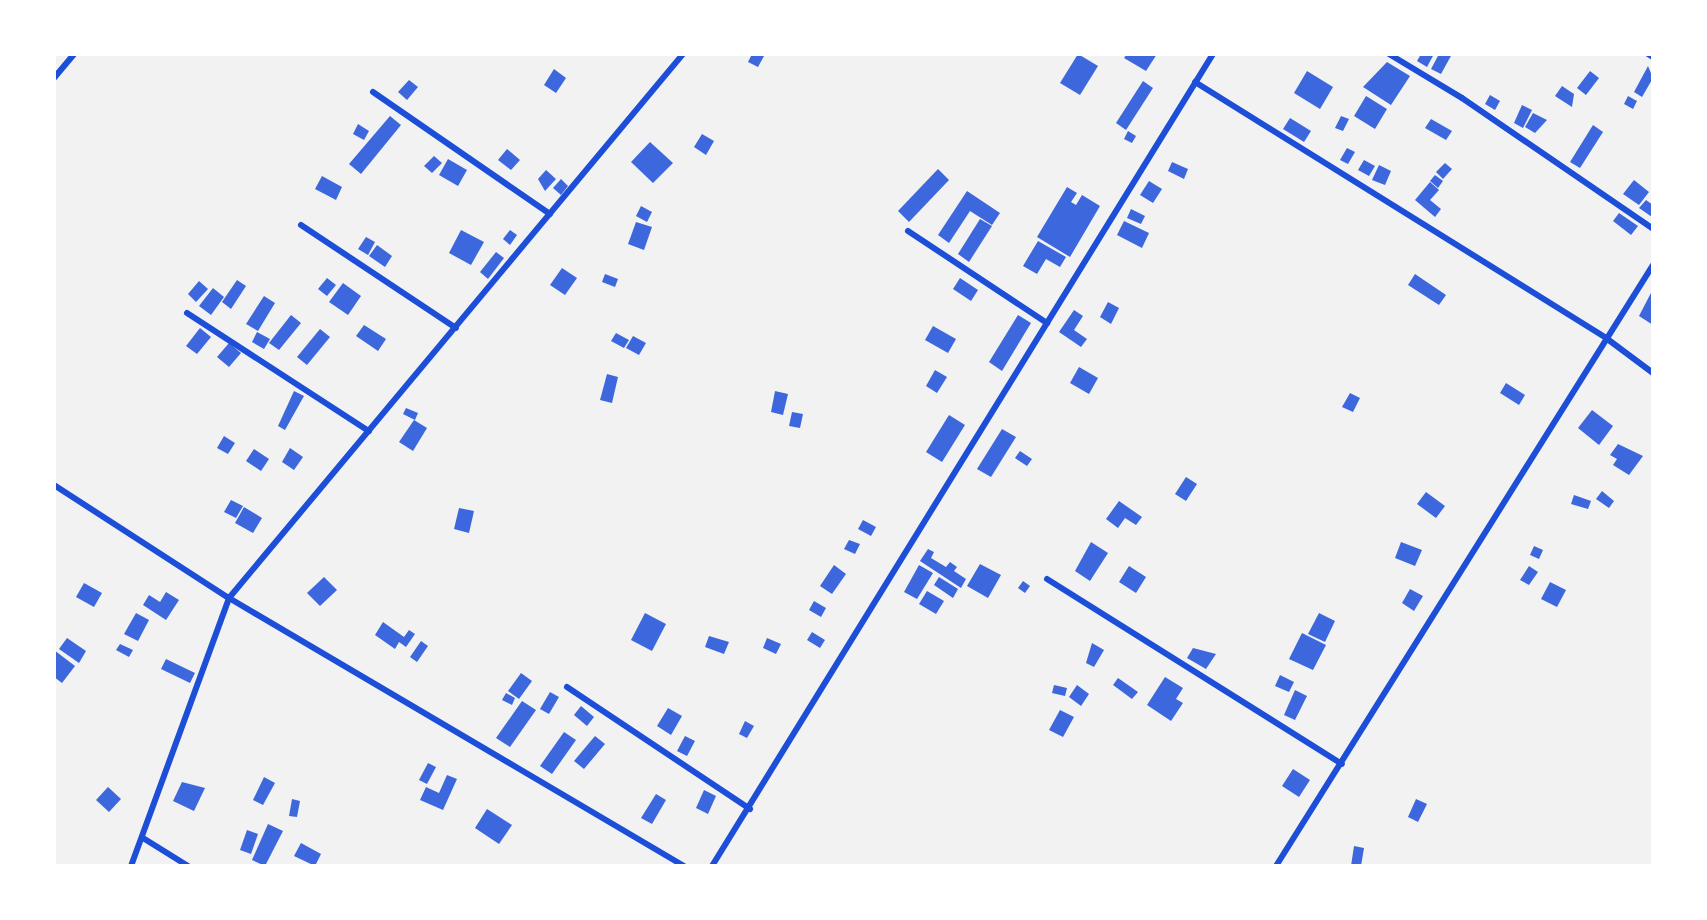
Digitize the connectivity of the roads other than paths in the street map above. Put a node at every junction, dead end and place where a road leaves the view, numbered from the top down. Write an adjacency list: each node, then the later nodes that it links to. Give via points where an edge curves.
1 (74, 54): 7 (street)
2 (683, 54): 10 (street)
3 (1213, 54): 8 (street)
4 (1389, 54): 12 (street, via 1462,98)
5 (1648, 54): 6 (street)
6 (1653, 57)
7 (54, 78)
8 (1195, 82): 16 (street); 18 (street)
9 (373, 92): 10 (street)
10 (550, 214): 17 (street)
11 (301, 225): 17 (street)
12 (1653, 229)
13 (908, 231): 16 (street)
14 (1653, 265): 18 (street)
15 (187, 313): 20 (street)
16 (1047, 323): 26 (street)
17 (456, 328): 20 (street)
18 (1606, 338): 19 (street); 25 (street)
19 (1653, 373)
20 (369, 431): 23 (street)
21 (54, 485): 23 (street)
22 (1047, 579): 25 (street)
23 (229, 597): 27 (street); 30 (street)
24 (567, 687): 26 (street)
25 (1342, 764): 32 (street)
26 (750, 809): 31 (street)
27 (143, 838): 28 (street); 29 (street)
28 (131, 866)
29 (188, 866)
30 (684, 866)
31 (712, 866)
32 (1276, 866)

